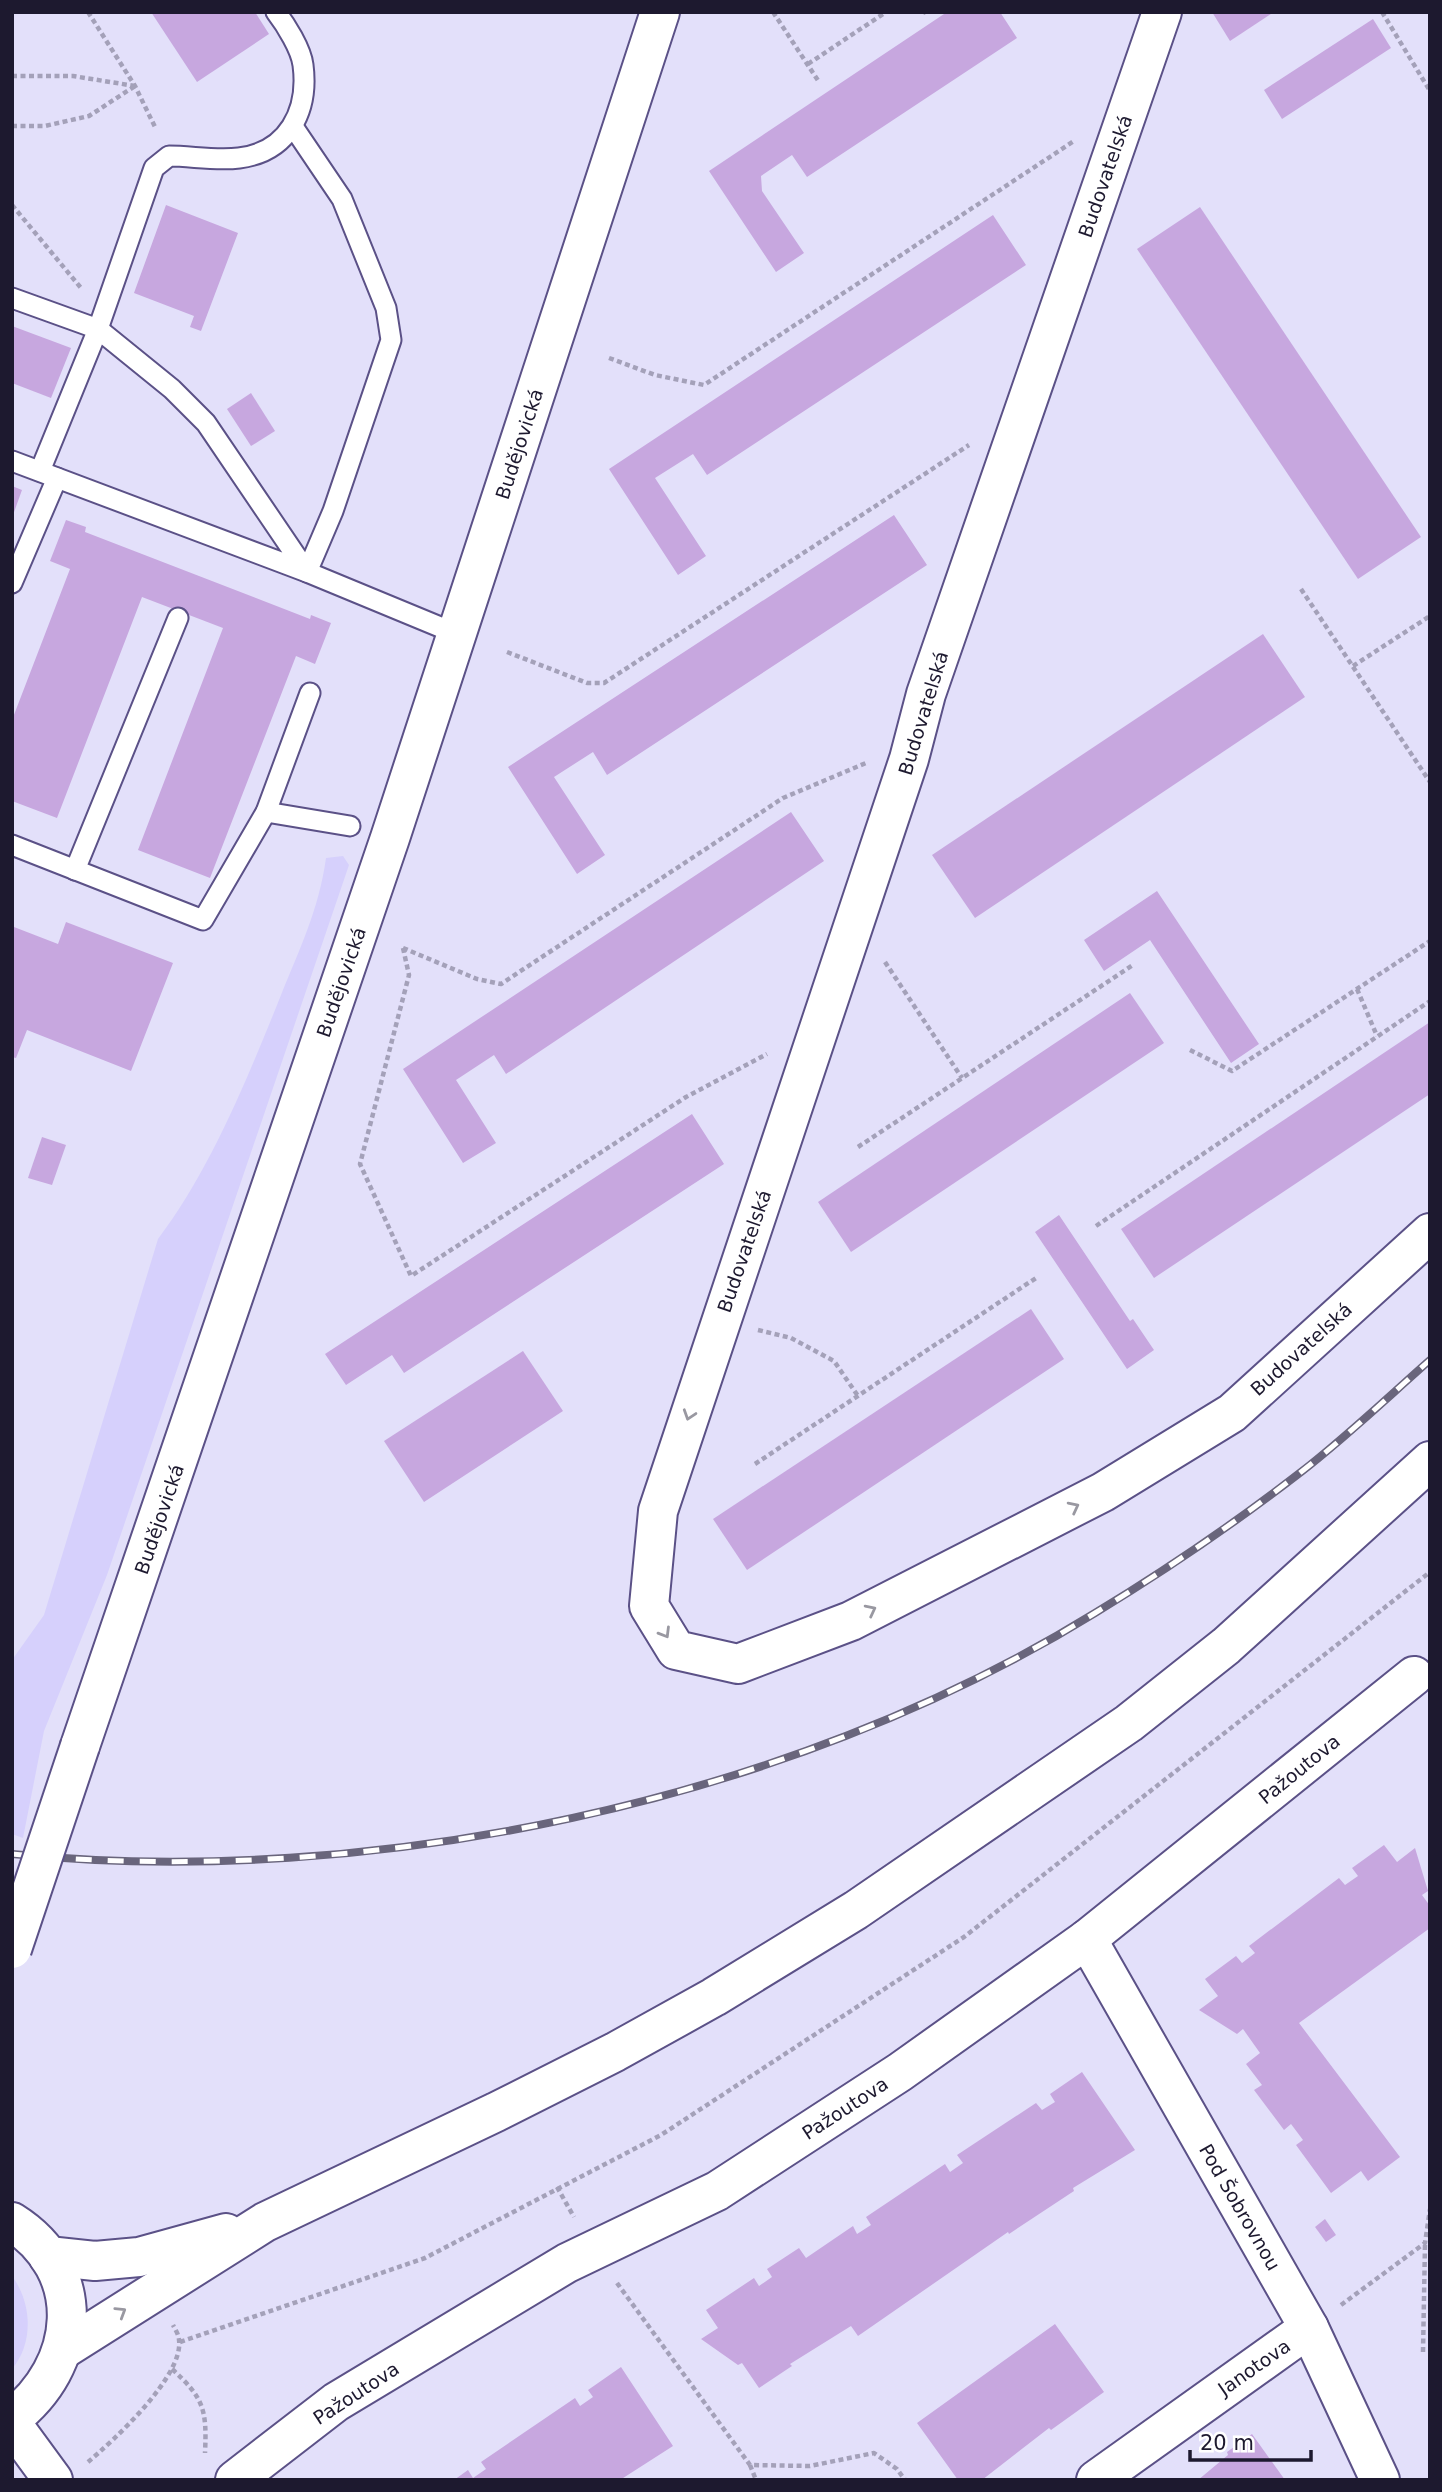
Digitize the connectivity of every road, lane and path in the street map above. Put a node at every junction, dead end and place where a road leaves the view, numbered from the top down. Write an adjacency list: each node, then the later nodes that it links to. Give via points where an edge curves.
1 (88, 12): 11 (path)
2 (276, 12): 15 (lane, via 303,62 303,102)
3 (660, 12): 30 (street, Budějovická)
4 (773, 12): 8 (path)
5 (886, 12): 8 (path)
6 (1162, 12): 13 (street, Budovatelská)
7 (1382, 12): 12 (path)
8 (808, 64): 10 (path)
9 (12, 76): 11 (path, via 73,76)
10 (820, 82)
11 (135, 86): 14 (path, via 89,116 45,126); 16 (path)
12 (1430, 91)
13 (1130, 104): 21 (path, via 704,385 655,375); 34 (street, Budovatelská, via 926,694)
14 (12, 127)
15 (294, 128): 16 (lane, via 269,148 239,158); 25 (lane, via 342,199 386,308 391,340 333,511)
16 (169, 156): 19 (lane, via 155,168)
17 (12, 205): 19 (path, via 74,281)
18 (12, 298): 20 (lane)
19 (105, 310): 20 (lane)
20 (98, 329): 24 (lane); 25 (lane, via 206,423)
21 (609, 358)
22 (973, 442): 31 (path, via 604,682 587,683)
23 (12, 461): 24 (lane)
24 (49, 475): 25 (lane); 26 (lane)
25 (307, 572): 30 (lane)
26 (12, 583)
27 (1301, 589): 32 (path)
28 (1430, 616): 32 (path)
29 (178, 618): 39 (lane)
30 (457, 634): 60 (street, Budějovická, bridge)
31 (507, 652)
32 (1353, 666): 35 (path)
33 (310, 692): 36 (lane)
34 (909, 759): 46 (street, Budovatelská); 46 (path, via 891,753 783,798 501,984 477,979 403,948 409,975 360,1164 411,1276 686,1097 799,1037)
35 (1430, 782)
36 (266, 812): 37 (lane); 39 (lane, via 203,920)
37 (350, 826)
38 (12, 845): 39 (lane)
39 (75, 870)
40 (1430, 941): 43 (path)
41 (883, 960): 48 (path)
42 (1133, 965): 48 (path)
43 (1357, 989): 45 (path); 47 (path, via 1231,1071)
44 (1430, 1001): 45 (path)
45 (1377, 1036): 50 (path)
46 (814, 1041): 53 (street, Budovatelská)
47 (1190, 1050)
48 (962, 1078): 49 (path)
49 (858, 1147)
50 (1096, 1226)
51 (1430, 1233): 53 (street, Budovatelská, one-way to 51, via 658,1511 649,1606 676,1650 738,1664 851,1620 1103,1492 1232,1413)
52 (1036, 1278): 54 (path)
53 (715, 1335): 54 (path, via 791,1338 834,1361)
54 (858, 1396): 56 (path)
55 (1430, 1461): 64 (street, via 1226,1646 1129,1723 856,1910 615,2052)
56 (755, 1464)
57 (1430, 1572): 61 (path, via 964,1937 661,2135)
58 (1415, 1676): 59 (street, Pažoutova)
59 (1087, 1940): 66 (street, Pažoutova, via 900,2072 717,2191); 68 (street, Pod Šobrovnou)
60 (12, 1949)
61 (557, 2187): 66 (path); 71 (path, via 425,2258 180,2342)
62 (1430, 2209): 65 (path)
63 (12, 2222): 67 (street)
64 (265, 2222): 67 (street, via 139,2258 95,2261); 69 (street, one-way to 64)
65 (1425, 2243): 68 (path); 70 (path)
66 (594, 2250): 75 (path); 77 (street, Pažoutova, via 336,2402)
67 (48, 2256): 69 (street, via 62,2286 67,2318)
68 (1309, 2328): 80 (street, Janotova); 81 (street, Pod Šobrovnou)
69 (64, 2349): 72 (street, via 52,2377 33,2402)
70 (1423, 2352)
71 (172, 2369): 74 (path, via 196,2391 204,2414); 76 (path, via 123,2433)
72 (12, 2418)
73 (12, 2424): 76 (street)
74 (205, 2453)
75 (750, 2465): 78 (path); 79 (path, via 810,2466 874,2453)
76 (68, 2473)
77 (235, 2480)
78 (756, 2480)
79 (905, 2480)
80 (1096, 2480)
81 (1381, 2480)

